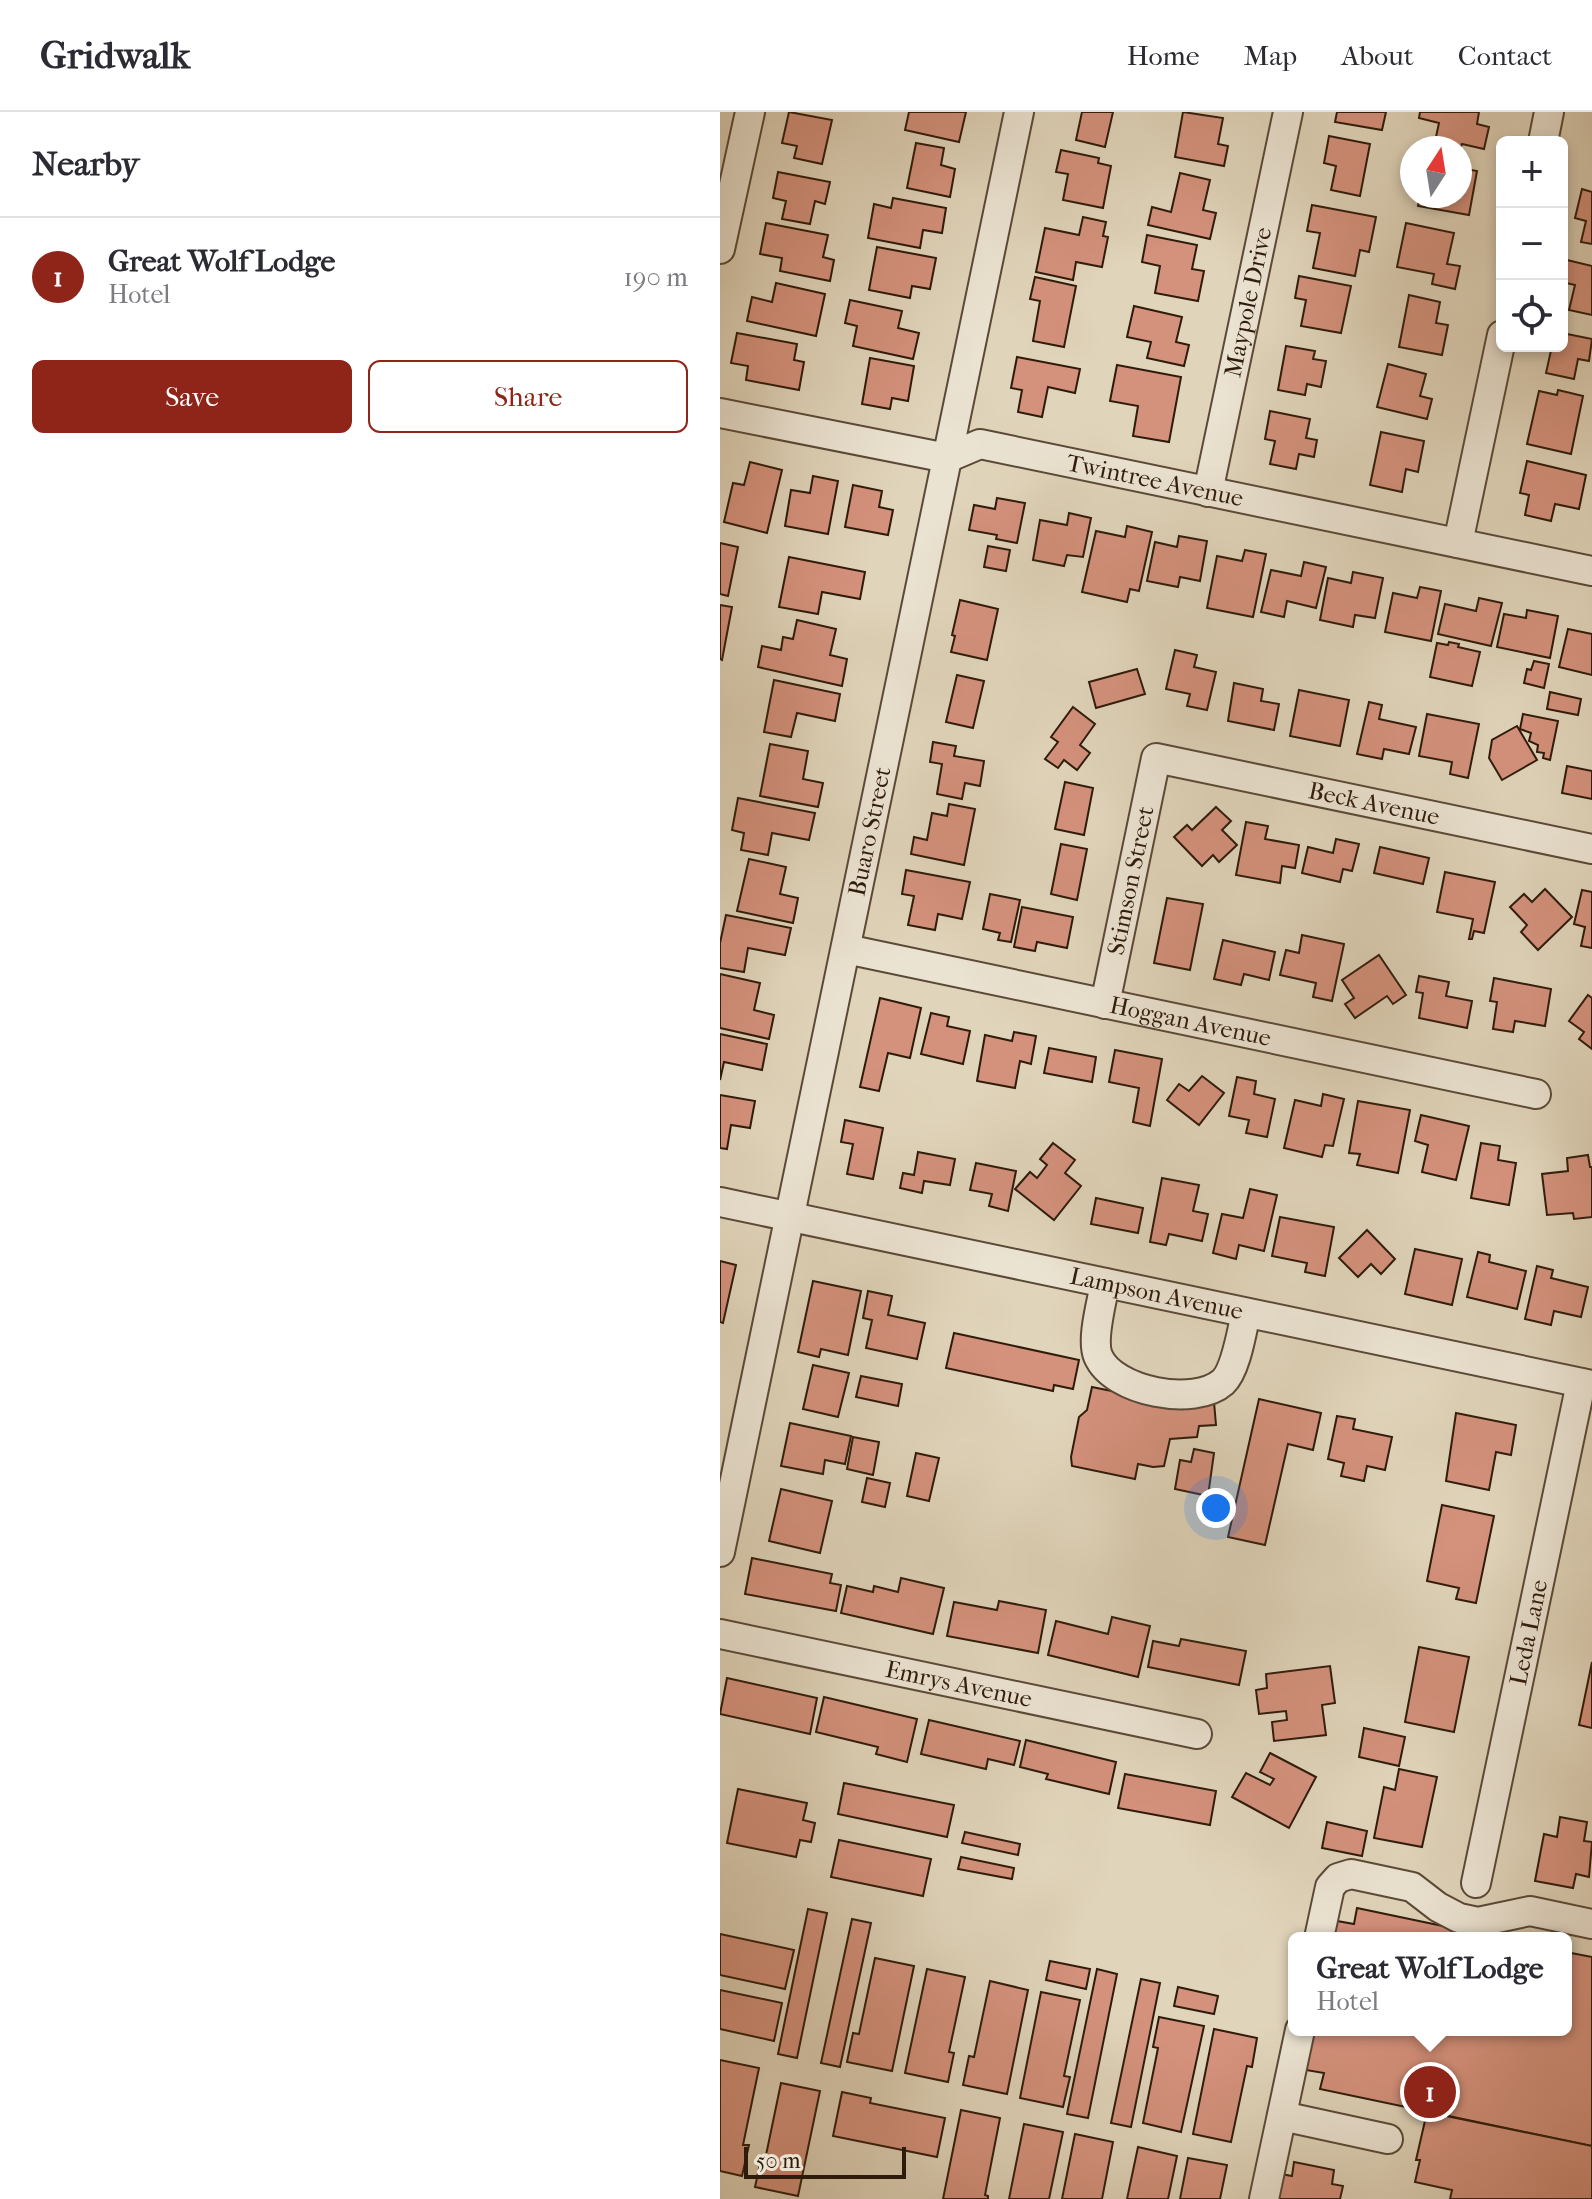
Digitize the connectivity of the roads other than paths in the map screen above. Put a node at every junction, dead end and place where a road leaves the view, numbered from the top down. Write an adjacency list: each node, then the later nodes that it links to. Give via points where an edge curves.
1 (750, 112): 6 (street)
2 (1019, 112): 9 (street, Buaro Street)
3 (1288, 112): 10 (street, Maypole Drive)
4 (1549, 112): 5 (street)
5 (1544, 136)
6 (720, 249)
7 (1498, 352): 11 (street)
8 (720, 413): 9 (street)
9 (947, 458): 10 (street, Twintree Avenue, via 980,444); 15 (street, Buaro Street)
10 (1208, 492): 11 (street, Twintree Avenue)
11 (1458, 543): 12 (street, Twintree Avenue)
12 (1592, 571)
13 (1156, 758): 14 (street, Beck Avenue); 16 (street, Stimson Street)
14 (1592, 849)
15 (846, 949): 16 (street, Hoggan Avenue); 19 (street, Buaro Street)
16 (1105, 1004): 17 (street, Hoggan Avenue)
17 (1536, 1094)
18 (720, 1202): 19 (street, Lampson Avenue)
19 (790, 1218): 20 (street, Lampson Avenue); 23 (street, Buaro Street)
20 (1105, 1283): 21 (street, Lampson Avenue); 21 (street, via 1095,1344 1098,1357 1119,1379 1174,1395 1205,1393 1223,1382 1231,1372)
21 (1246, 1313): 22 (street, Lampson Avenue)
22 (1586, 1384): 26 (street, Leda Lane)
23 (720, 1552)
24 (720, 1634): 25 (street, Emrys Avenue)
25 (1197, 1734)
26 (1476, 1883)
27 (1592, 1924): 28 (street, via 1530,1911 1478,1922 1438,1907 1412,1887 1351,1874 1330,1887)
28 (1320, 1932)
29 (1299, 2036): 30 (street)
30 (1282, 2116): 31 (street); 32 (street)
31 (1388, 2139)
32 (1264, 2199)

